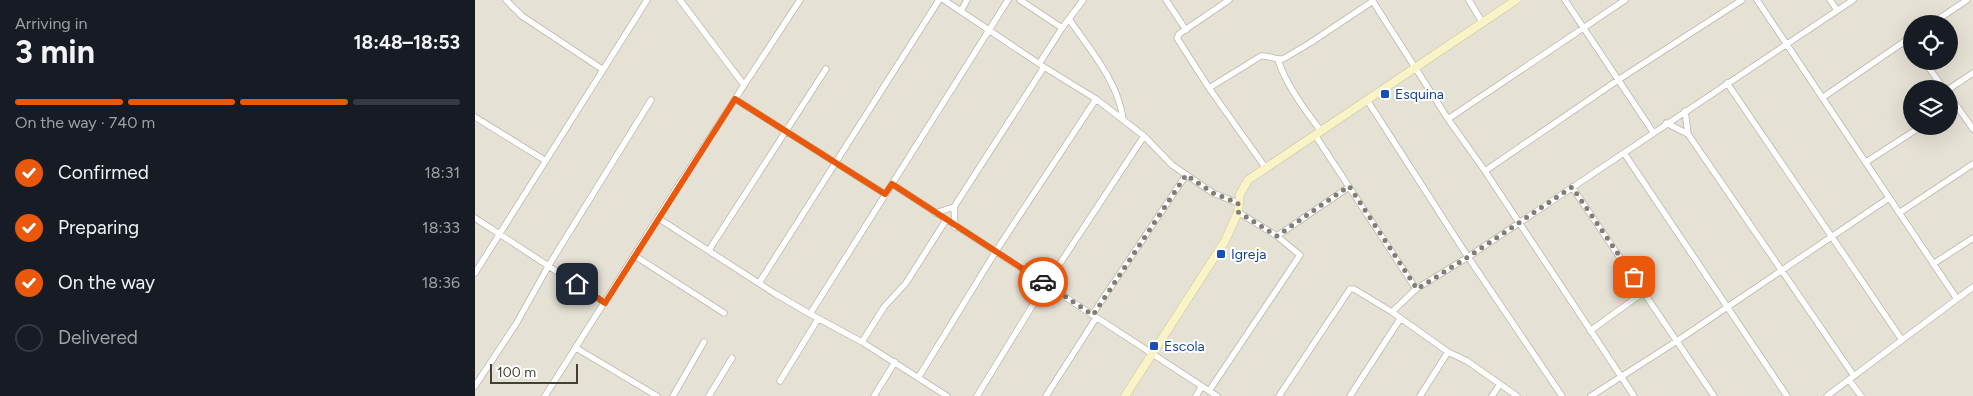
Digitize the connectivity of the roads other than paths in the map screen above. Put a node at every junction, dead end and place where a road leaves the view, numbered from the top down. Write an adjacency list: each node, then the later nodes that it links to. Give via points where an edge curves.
1 (506, 0): 37 (street, via 521,16)
2 (647, 0): 37 (street)
3 (680, 0): 43 (street)
4 (800, 0): 43 (street)
5 (939, 0): 66 (street)
6 (944, 0): 24 (street)
7 (967, 0): 24 (street)
8 (1008, 0): 30 (street)
9 (1020, 0): 28 (street)
10 (1083, 0): 26 (street)
11 (1166, 0): 31 (street)
12 (1229, 0): 31 (street)
13 (1373, 0): 34 (street, via 1310,43); 36 (street)
14 (1469, 0): 27 (street)
15 (1516, 0): 27 (street)
16 (1565, 0): 29 (street)
17 (1625, 0): 29 (street)
18 (1742, 0): 40 (street)
19 (1757, 0): 32 (street)
20 (1830, 0): 23 (street)
21 (1853, 0): 23 (street)
22 (1967, 0): 25 (street)
23 (1837, 10): 32 (street)
24 (961, 11): 30 (street)
25 (1944, 15)
26 (1069, 19): 28 (street); 53 (street, via 1113,84)
27 (1482, 22): 36 (street)
28 (1062, 28): 35 (street)
29 (1582, 28): 40 (street); 54 (street)
30 (989, 29): 35 (street); 71 (street)
31 (1186, 30): 44 (street, via 1177,38)
32 (1787, 43): 41 (street); 45 (street)
33 (1903, 45): 45 (street)
34 (1278, 60): 44 (street, via 1261,56); 59 (street)
35 (1042, 66): 47 (street); 77 (street)
36 (1415, 67): 49 (street); 54 (street)
37 (602, 69): 64 (street)
38 (826, 69): 57 (street)
39 (1973, 73): 42 (street)
40 (1618, 80): 58 (street); 69 (street)
41 (1727, 83): 51 (street); 88 (street)
42 (1958, 83)
43 (744, 85): 46 (street)
44 (1209, 88): 68 (street)
45 (1822, 98): 65 (street)
46 (735, 99): 57 (street); 82 (street)
47 (1096, 99): 53 (street); 91 (street)
48 (651, 100): 95 (street)
49 (1367, 100): 59 (street); 93 (street)
50 (1958, 108): 56 (street)
51 (1685, 111): 55 (street); 60 (street)
52 (475, 117): 64 (street)
53 (1123, 119): 62 (street)
54 (1448, 119): 69 (street)
55 (1666, 123): 58 (street); 60 (street)
56 (1973, 129)
57 (785, 131): 66 (street); 90 (street)
58 (1653, 132): 63 (street)
59 (1318, 133): 68 (street); 72 (street)
60 (1688, 134): 96 (street)
61 (1908, 135): 65 (street)
62 (1144, 136): 70 (street, via 1171,165); 99 (street)
63 (1624, 153): 73 (street); 105 (street)
64 (546, 161): 86 (street)
65 (1866, 162): 75 (street)
66 (835, 163): 74 (street); 98 (street)
67 (1973, 164): 80 (street)
68 (1265, 167): 76 (street, via 1247,180)
69 (1485, 171): 84 (street)
70 (1186, 175): 76 (street, via 1213,193); 109 (street)
71 (892, 184): 74 (street); 79 (street)
72 (1349, 186): 87 (street); 101 (street)
73 (1572, 187): 84 (street); 102 (street)
74 (885, 194): 108 (street)
75 (1889, 198): 80 (street); 88 (street)
76 (1238, 203): 78 (street)
77 (954, 207): 79 (street); 85 (street)
78 (1238, 212): 87 (street); 119 (street, via 1222,246)
79 (935, 213): 83 (street)
80 (1899, 213): 94 (street)
81 (475, 218): 86 (street)
82 (658, 218): 90 (street); 92 (street)
83 (946, 220): 85 (street); 116 (street, via 906,283 883,307)
84 (1519, 223): 93 (street); 112 (street)
85 (955, 227): 91 (street)
86 (499, 233): 95 (street); 97 (street)
87 (1277, 236): 129 (street, via 1301,255)
88 (1832, 236): 96 (street); 113 (street)
89 (1973, 238): 94 (street)
90 (709, 250): 98 (street)
91 (997, 251): 99 (street); 123 (street)
92 (635, 256): 104 (street); 107 (street)
93 (1468, 257): 101 (street); 146 (street)
94 (1933, 264): 103 (street)
95 (549, 265): 104 (street); 127 (street, via 516,324)
96 (1780, 271): 105 (street); 124 (street)
97 (475, 273)
98 (759, 283): 108 (street)
99 (1047, 284): 109 (street); 136 (street)
100 (1973, 288): 103 (street)
101 (1417, 289): 106 (street)
102 (1644, 292): 112 (street); 114 (street)
103 (1957, 299): 113 (street)
104 (605, 303): 117 (street)
105 (1728, 307): 114 (street); 150 (street)
106 (1392, 312): 111 (street); 141 (street, via 1350,289)
107 (724, 313)
108 (810, 314): 110 (street)
109 (1094, 316): 119 (street); 137 (street)
110 (818, 319): 116 (street); 125 (street)
111 (1400, 319): 118 (street); 142 (street)
112 (1590, 331): 122 (street)
113 (1902, 340): 124 (street)
114 (1677, 341): 122 (street); 149 (street)
115 (704, 342): 132 (street)
116 (862, 342): 121 (street)
117 (576, 348): 130 (street); 131 (street)
118 (1448, 352): 126 (street); 143 (street)
119 (1153, 354): 128 (street); 138 (street)
120 (731, 358): 133 (street)
121 (895, 362): 123 (street); 134 (street)
122 (1621, 377): 147 (street); 148 (street)
123 (918, 378): 135 (street)
124 (1851, 378): 151 (street); 152 (street)
125 (780, 381)
126 (1499, 384): 144 (street); 145 (street)
127 (475, 386)
128 (1202, 386): 129 (street); 139 (street)
129 (1209, 391): 140 (street)
130 (545, 396)
131 (657, 396)
132 (673, 396)
133 (709, 396)
134 (874, 396)
135 (947, 396)
136 (977, 396)
137 (1046, 396)
138 (1125, 396)
139 (1196, 396)
140 (1217, 396)
141 (1279, 396)
142 (1350, 396)
143 (1420, 396)
144 (1492, 396)
145 (1517, 396)
146 (1562, 396)
147 (1591, 396)
148 (1634, 396)
149 (1714, 396)
150 (1787, 396)
151 (1827, 396)
152 (1861, 396)

